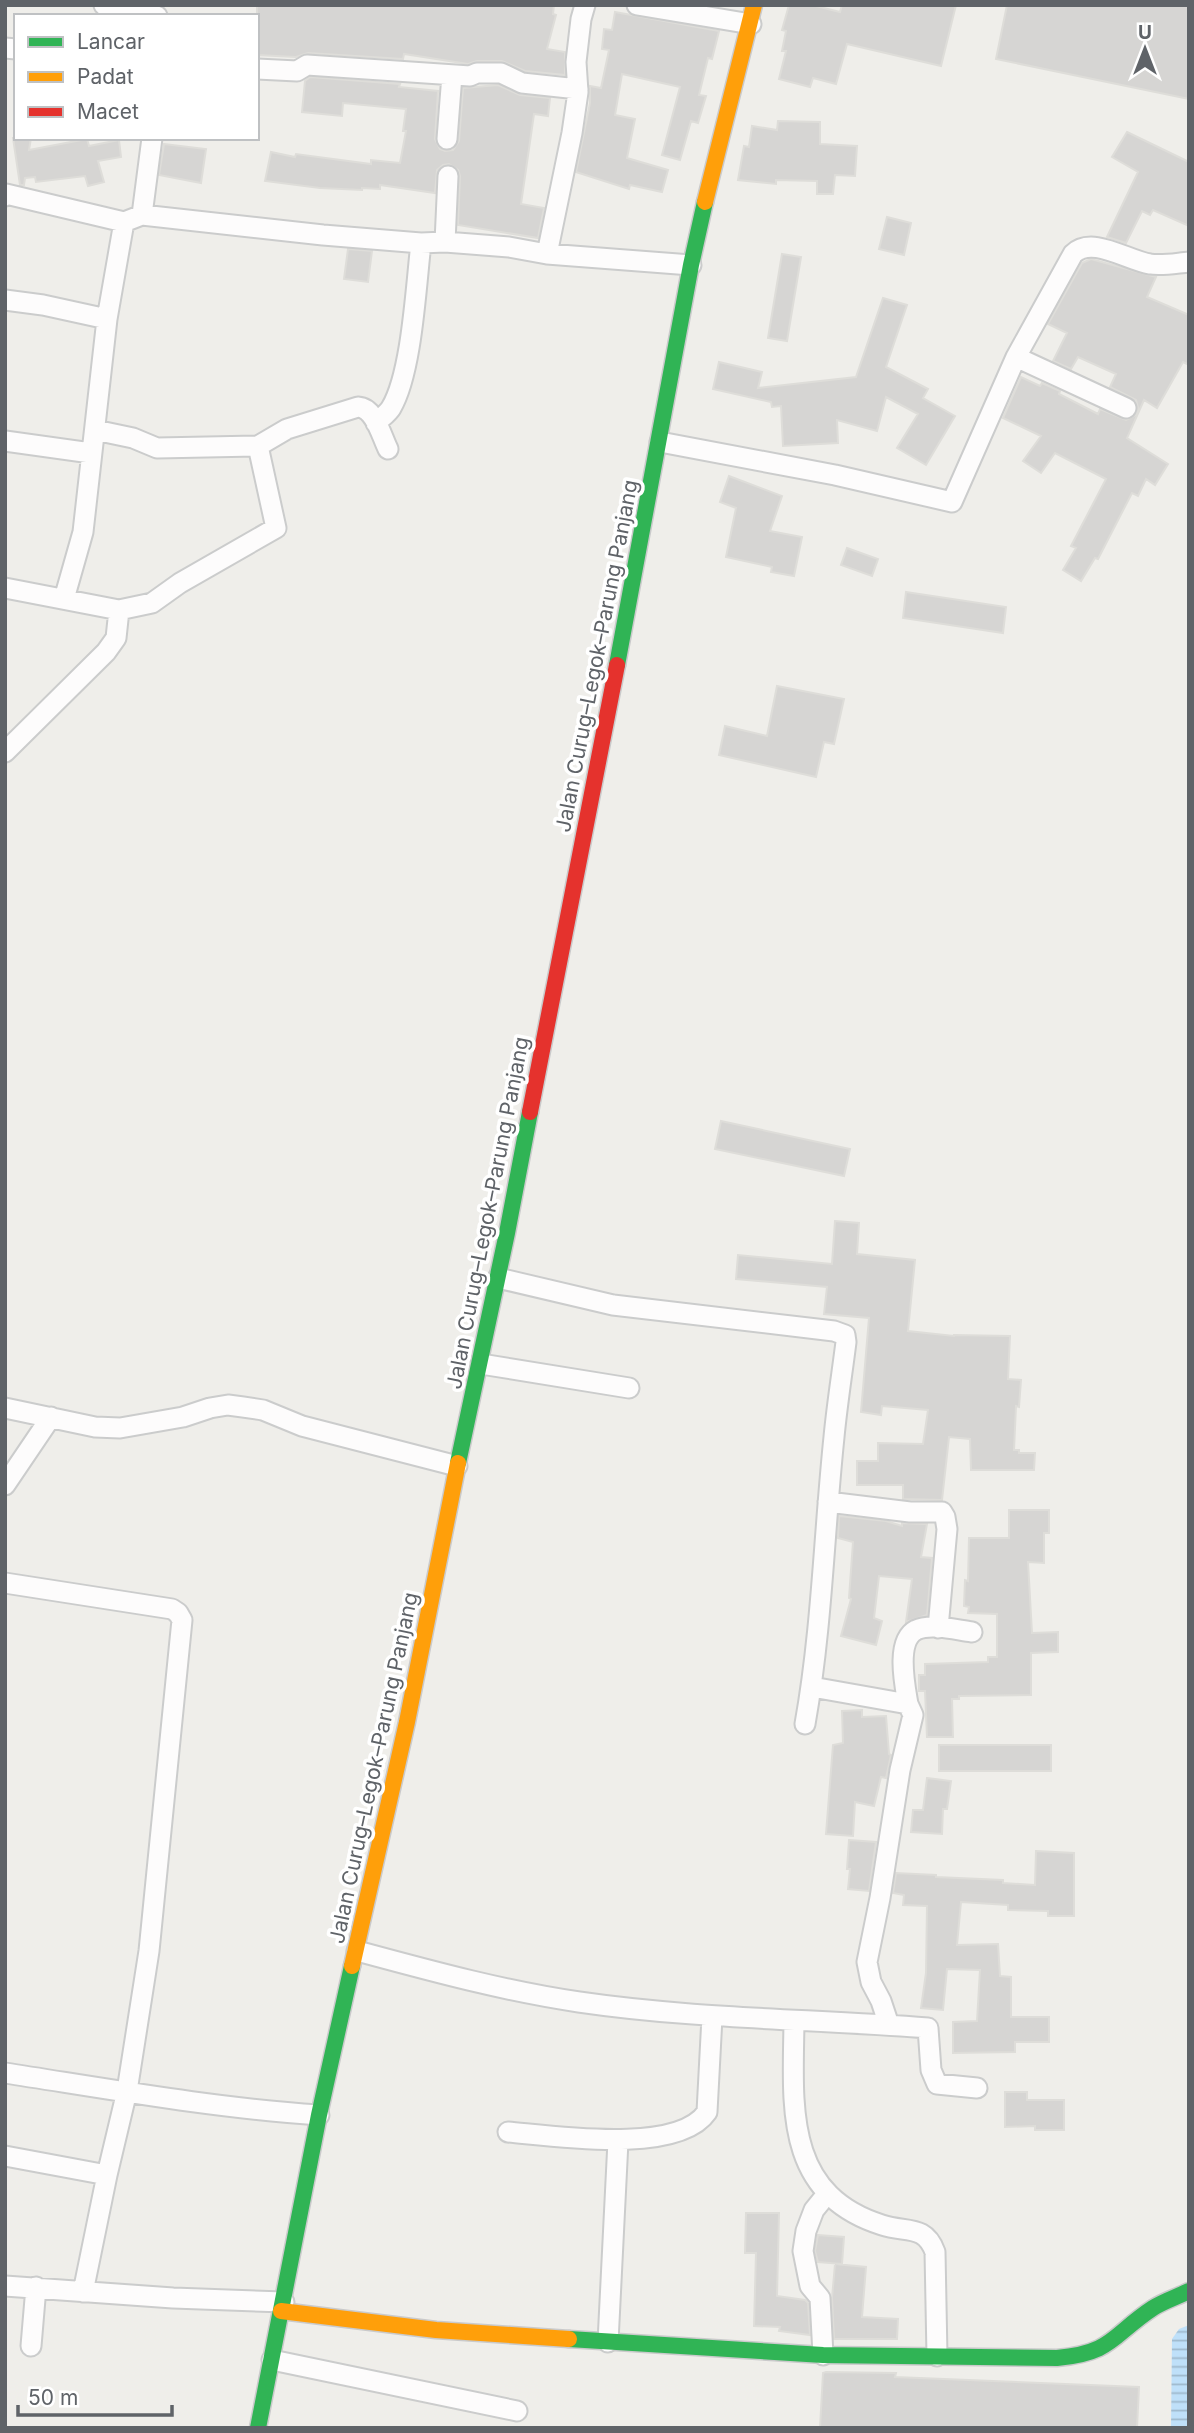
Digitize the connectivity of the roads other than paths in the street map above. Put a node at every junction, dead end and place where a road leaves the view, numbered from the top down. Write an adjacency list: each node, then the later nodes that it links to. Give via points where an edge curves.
1 (104, 5): 4 (street)
2 (585, 5): 8 (street, via 576,62)
3 (637, 5): 5 (street)
4 (147, 14)
5 (753, 15): 19 (main road, Jalan Curug–Legok–Parung Panjang)
6 (259, 69): 7 (street, via 297,71 307,65)
7 (452, 75): 8 (street, via 501,73 522,83); 9 (street)
8 (578, 89): 17 (street)
9 (447, 139)
10 (152, 140): 14 (street)
11 (448, 176): 15 (street)
12 (5, 181): 13 (street)
13 (5, 195): 14 (street)
14 (133, 219): 16 (street); 21 (street)
15 (445, 242): 16 (street); 17 (street)
16 (421, 243): 24 (street, via 406,361 391,409)
17 (547, 254): 19 (street)
18 (1189, 262): 22 (street, via 1152,265 1090,246 1078,248)
19 (691, 265): 27 (main road, Jalan Curug–Legok–Parung Panjang)
20 (5, 300): 21 (street)
21 (107, 319): 25 (street)
22 (1016, 357): 23 (street); 27 (street, via 952,502)
23 (1126, 408)
24 (376, 423): 28 (street, via 365,407 358,407 287,429); 29 (street)
25 (95, 430): 28 (street, via 157,448); 30 (street)
26 (5, 441): 30 (street)
27 (660, 442): 35 (main road, Jalan Curug–Legok–Parung Panjang)
28 (258, 446): 33 (street, via 276,528 152,603)
29 (388, 449)
30 (91, 453): 32 (street, via 83,532)
31 (5, 588): 32 (street)
32 (64, 599): 33 (street)
33 (119, 610): 34 (street, via 116,639 106,652)
34 (5, 752)
35 (498, 1278): 36 (main road, Jalan Curug–Legok–Parung Panjang); 42 (street, via 613,1305 845,1335)
36 (481, 1364): 37 (street); 40 (main road, Jalan Curug–Legok–Parung Panjang)
37 (629, 1388)
38 (5, 1408): 39 (street)
39 (51, 1417): 40 (street, via 120,1428 228,1405 263,1410 302,1426); 41 (street)
40 (457, 1466): 49 (main road, Jalan Curug–Legok–Parung Panjang)
41 (5, 1485)
42 (828, 1502): 44 (street, via 942,1513 947,1529); 46 (street)
43 (5, 1583): 55 (street, via 172,1609 182,1620 149,1951)
44 (938, 1628): 45 (street); 47 (street, via 917,1629 904,1648)
45 (972, 1632)
46 (812, 1687): 47 (street); 48 (street)
47 (908, 1704): 52 (street, via 913,1715 867,1962)
48 (805, 1724)
49 (357, 1951): 50 (street, via 518,1992); 56 (main road, Jalan Curug–Legok–Parung Panjang)
50 (712, 2017): 51 (street); 58 (street, via 707,2112 702,2120 667,2134)
51 (794, 2021): 52 (street); 61 (street, via 794,2121 813,2172)
52 (889, 2025): 54 (street, via 928,2028 931,2070 937,2084)
53 (5, 2073): 55 (street)
54 (977, 2088)
55 (127, 2091): 56 (street); 60 (street)
56 (319, 2115): 66 (main road, Jalan Curug–Legok–Parung Panjang)
57 (508, 2132): 58 (street)
58 (618, 2141): 67 (street)
59 (5, 2156): 60 (street)
60 (107, 2175): 65 (street)
61 (827, 2194): 69 (street, via 814,2210 803,2251 810,2286 820,2298); 70 (street, via 849,2212 931,2238)
62 (5, 2286): 63 (street)
63 (36, 2287): 65 (street); 68 (street)
64 (1189, 2291): 70 (main road, via 1154,2308 1114,2342 1079,2357)
65 (83, 2292): 66 (street)
66 (282, 2307): 67 (main road, via 436,2330); 71 (main road, Jalan Curug–Legok–Parung Panjang)
67 (608, 2342): 69 (main road)
68 (31, 2346)
69 (823, 2355): 70 (main road)
70 (937, 2356)
71 (272, 2360): 72 (street); 73 (main road, Jalan Curug–Legok–Parung Panjang)
72 (517, 2411)
73 (258, 2428)

